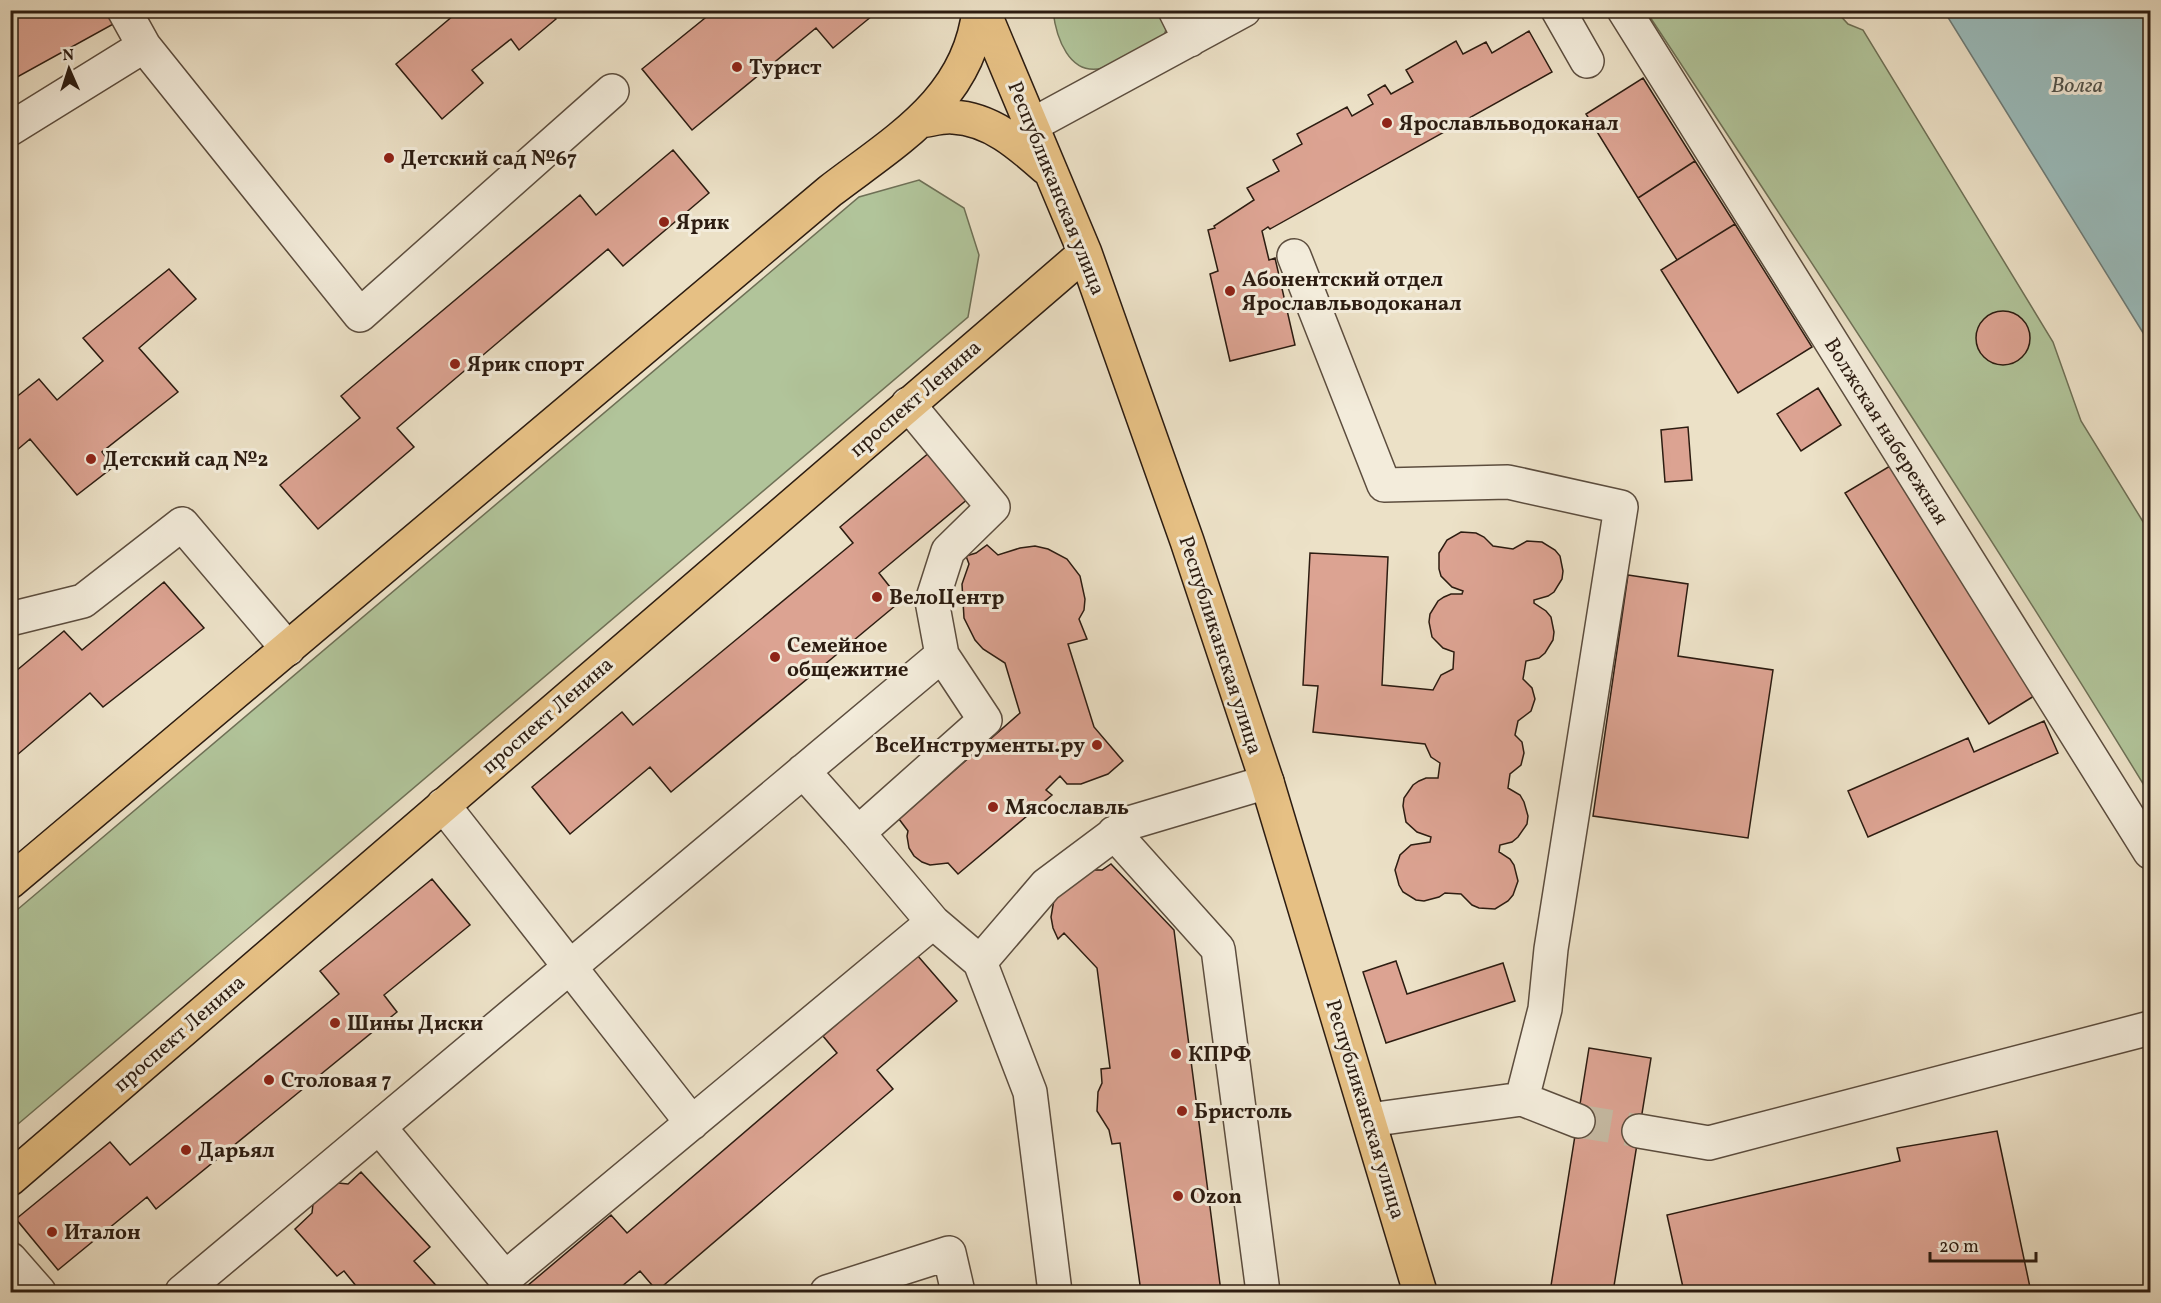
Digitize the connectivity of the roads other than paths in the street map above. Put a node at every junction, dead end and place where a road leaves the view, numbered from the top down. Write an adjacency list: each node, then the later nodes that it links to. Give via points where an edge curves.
1 (124, 10): 8 (street)
2 (981, 10): 11 (main road, via 965,64 946,95); 12 (main road, Республиканская улица)
3 (1175, 10): 7 (street)
4 (1244, 10): 7 (street)
5 (1558, 10): 9 (street)
6 (1624, 10): 26 (street, Волжская набережная)
7 (1190, 40): 12 (street)
8 (144, 46): 10 (street, via 360,315); 13 (street)
9 (1587, 61)
10 (612, 91)
11 (920, 121): 14 (main road, via 952,117 986,124 1016,141); 19 (main road, via 830,191)
12 (1032, 125): 14 (main road, Республиканская улица)
13 (10, 129)
14 (1053, 176): 15 (main road, Республиканская улица)
15 (1085, 253): 17 (main road, проспект Ленина); 22 (main road, Республиканская улица)
16 (1294, 256): 32 (street, via 1384,484 1508,482 1621,507 1551,949 1545,1009)
17 (908, 404): 20 (street, via 993,507 948,551 932,601); 23 (main road, проспект Ленина)
18 (10, 619): 19 (street, via 83,601 182,524)
19 (288, 649): 27 (main road)
20 (942, 655): 21 (street); 24 (street, via 985,720)
21 (803, 771): 24 (street); 30 (street)
22 (1267, 782): 25 (street, via 1129,823); 33 (main road, Республиканская улица)
23 (443, 805): 30 (street); 38 (main road, проспект Ленина)
24 (858, 833): 28 (street)
25 (1114, 833): 29 (street, via 1046,885); 47 (street, via 1218,949)
26 (2151, 852)
27 (10, 882)
28 (933, 922): 29 (street); 35 (street)
29 (981, 962): 46 (street, via 1030,1092)
30 (570, 967): 35 (street); 36 (street)
31 (2151, 1028): 37 (street, via 1709,1143)
32 (1522, 1099): 33 (street); 34 (street)
33 (1369, 1120): 48 (main road, Республиканская улица)
34 (1578, 1122)
35 (692, 1123): 36 (street, via 505,1278)
36 (379, 1127): 42 (street)
37 (1639, 1131)
38 (10, 1179)
39 (949, 1253): 43 (street); 44 (street); 45 (street)
40 (10, 1259): 41 (street)
41 (39, 1293)
42 (182, 1293)
43 (827, 1293)
44 (901, 1293)
45 (958, 1293)
46 (1055, 1293)
47 (1263, 1293)
48 (1420, 1293)

